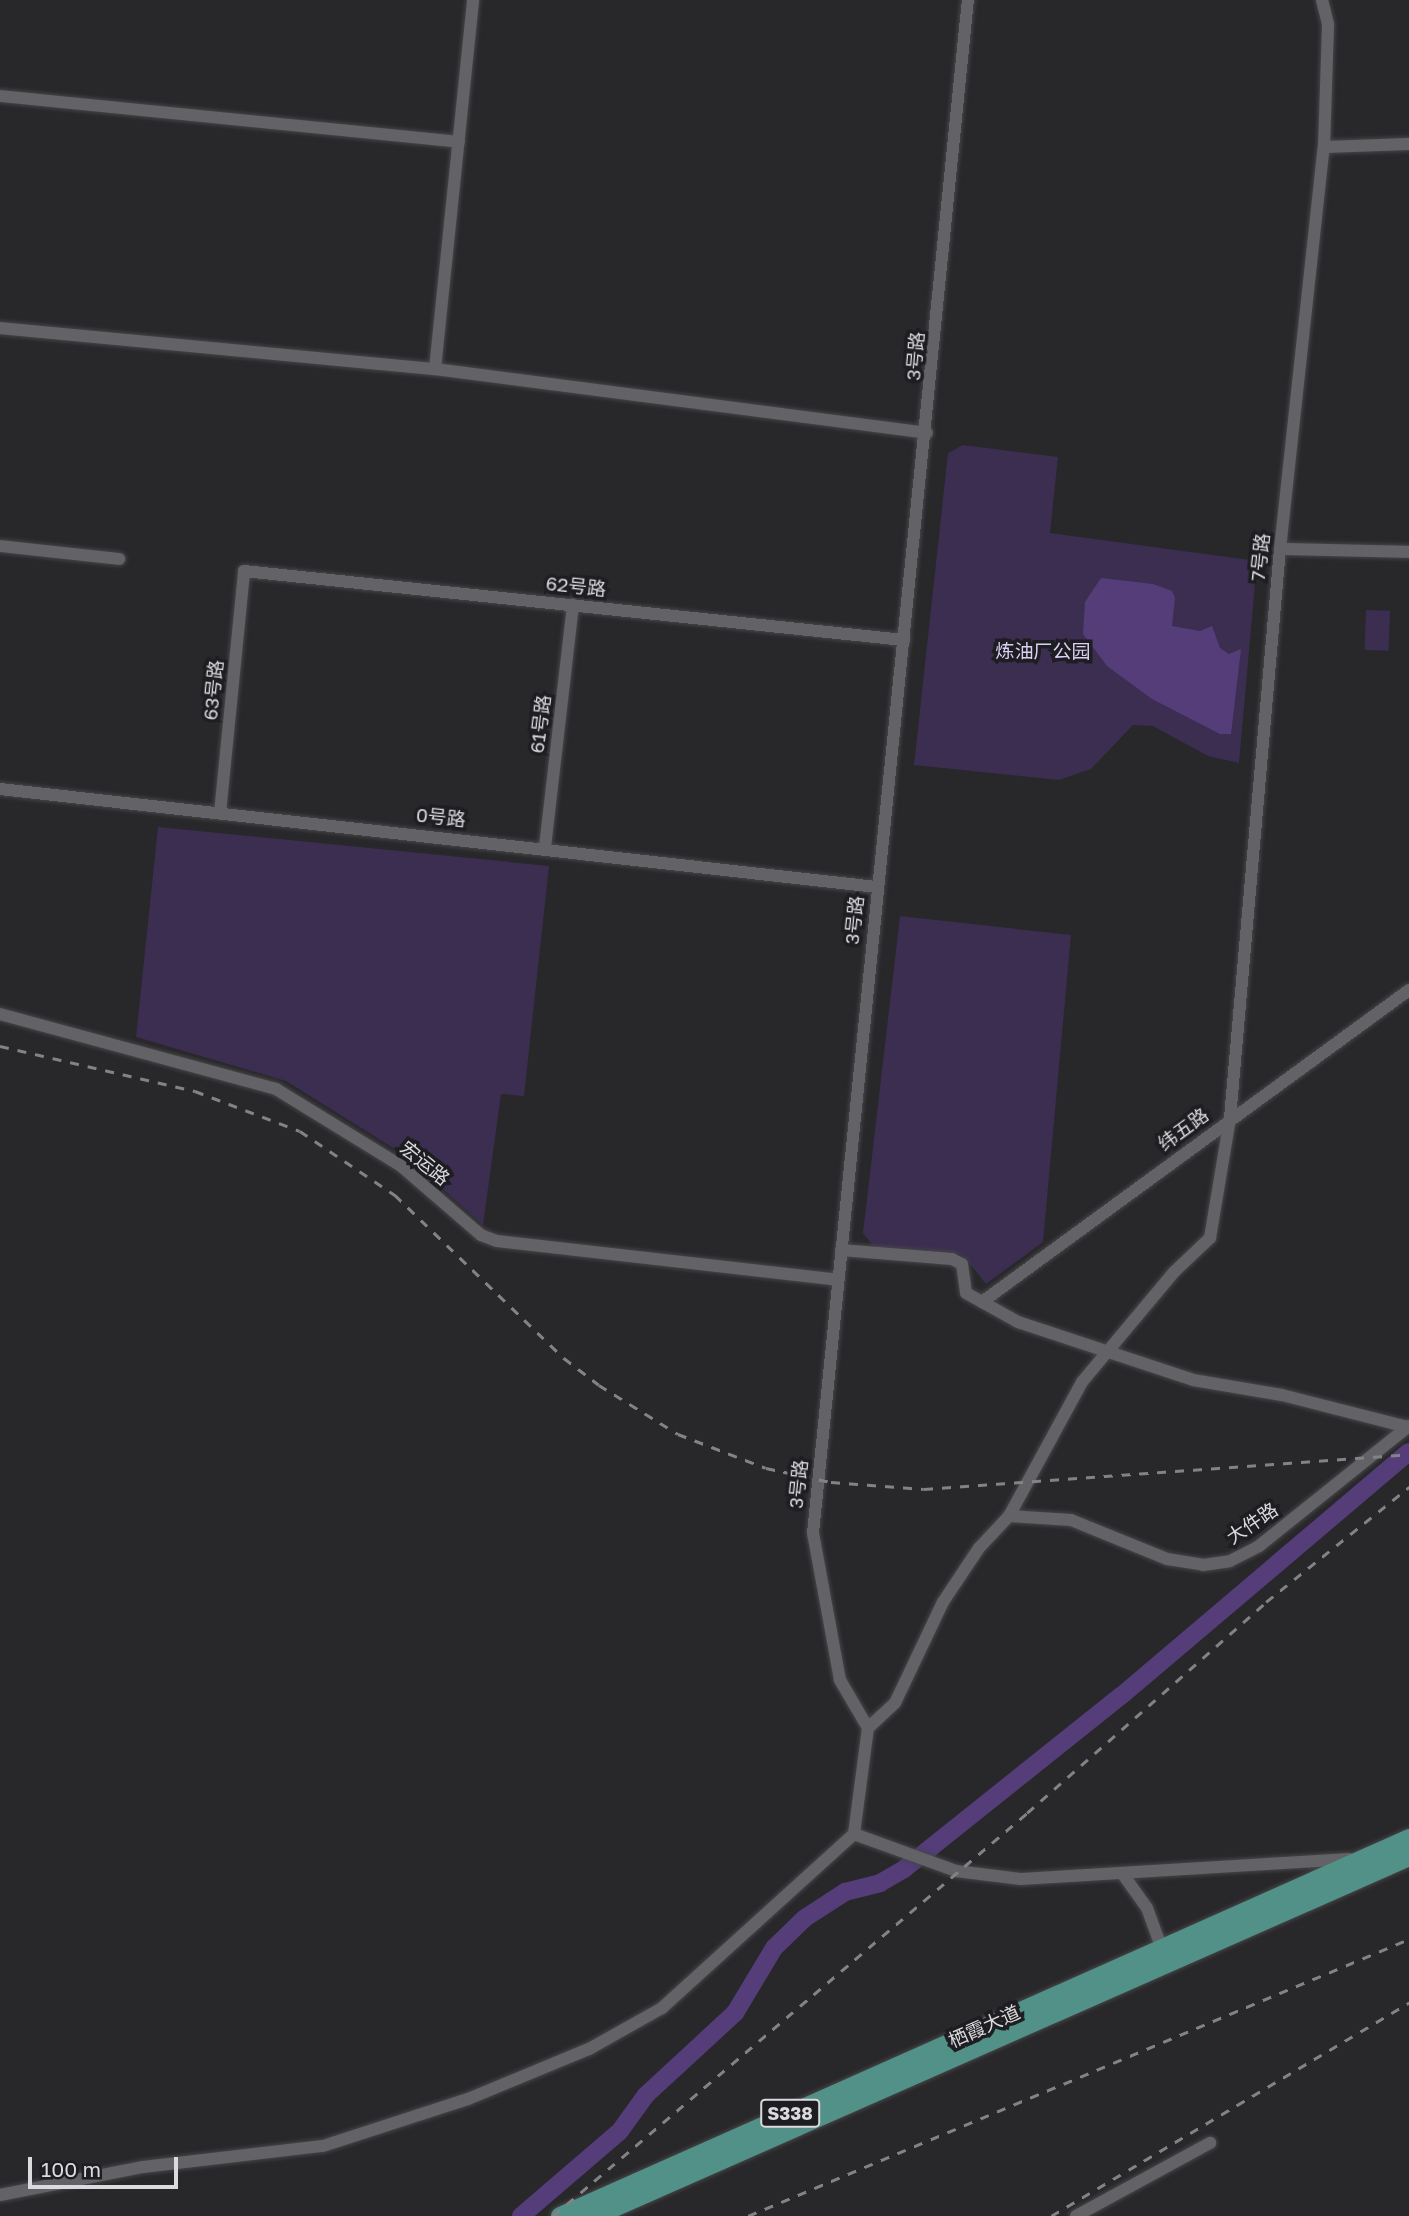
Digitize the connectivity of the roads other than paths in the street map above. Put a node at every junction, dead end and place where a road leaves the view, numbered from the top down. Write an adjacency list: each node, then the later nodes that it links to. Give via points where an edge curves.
1 (473, 0): 5 (street)
2 (968, 0): 10 (street, 3号路)
3 (1322, 0): 7 (street, 7号路, via 1328,24)
4 (0, 96): 5 (street)
5 (459, 142): 9 (street)
6 (1409, 144): 7 (street)
7 (1324, 147): 12 (street, 7号路)
8 (0, 328): 9 (street)
9 (435, 369): 10 (street)
10 (927, 433): 17 (street, 3号路)
11 (0, 546): 14 (street)
12 (1280, 549): 13 (street); 24 (street, 7号路)
13 (1409, 552)
14 (119, 559)
15 (244, 571): 16 (street, 62号路); 19 (street, 63号路)
16 (573, 605): 17 (street, 62号路); 20 (street, 61号路)
17 (904, 640): 21 (street, 3号路)
18 (0, 789): 19 (street, 0号路)
19 (220, 813): 20 (street, 0号路)
20 (545, 847): 21 (street, 0号路)
21 (877, 887): 25 (street, 3号路)
22 (1409, 990): 24 (street, 纬五路)
23 (0, 1014): 26 (street, 宏运路, via 276,1089 401,1166 481,1235 497,1241)
24 (1230, 1118): 27 (street, 纬五路); 28 (street, 7号路, via 1210,1238)
25 (841, 1250): 26 (street, 3号路); 27 (street, via 952,1259 962,1264 966,1293)
26 (838, 1280): 31 (street, 3号路, via 813,1533 840,1679)
27 (982, 1302): 28 (street, via 1018,1322)
28 (1107, 1349): 29 (street, via 1193,1380 1282,1395); 30 (street, 7号路, via 1058,1420)
29 (1408, 1427): 30 (street, 大件路, via 1259,1546 1230,1561 1203,1565 1167,1559 1071,1520)
30 (1009, 1516): 31 (street, 7号路, via 979,1548 943,1602 895,1703)
31 (868, 1728): 32 (street)
32 (854, 1833): 36 (street, via 956,1871 1021,1879); 40 (street, via 662,2008 589,2049 468,2099 323,2146 143,2167)
33 (1409, 1838): 35 (main road, 栖霞大道 / S338)
34 (1409, 1856): 37 (main road, 栖霞大道 / S338)
35 (1364, 1858): 36 (street); 37 (main road, 栖霞大道 / S338)
36 (1122, 1873): 37 (street, via 1147,1908)
37 (1165, 1956): 38 (main road, 栖霞大道 / S338)
38 (1025, 2018): 41 (main road, 栖霞大道 / S338); 42 (main road, 栖霞大道 / S338)
39 (1210, 2143): 43 (street)
40 (0, 2195)
41 (560, 2216)
42 (593, 2216)
43 (1076, 2216)

